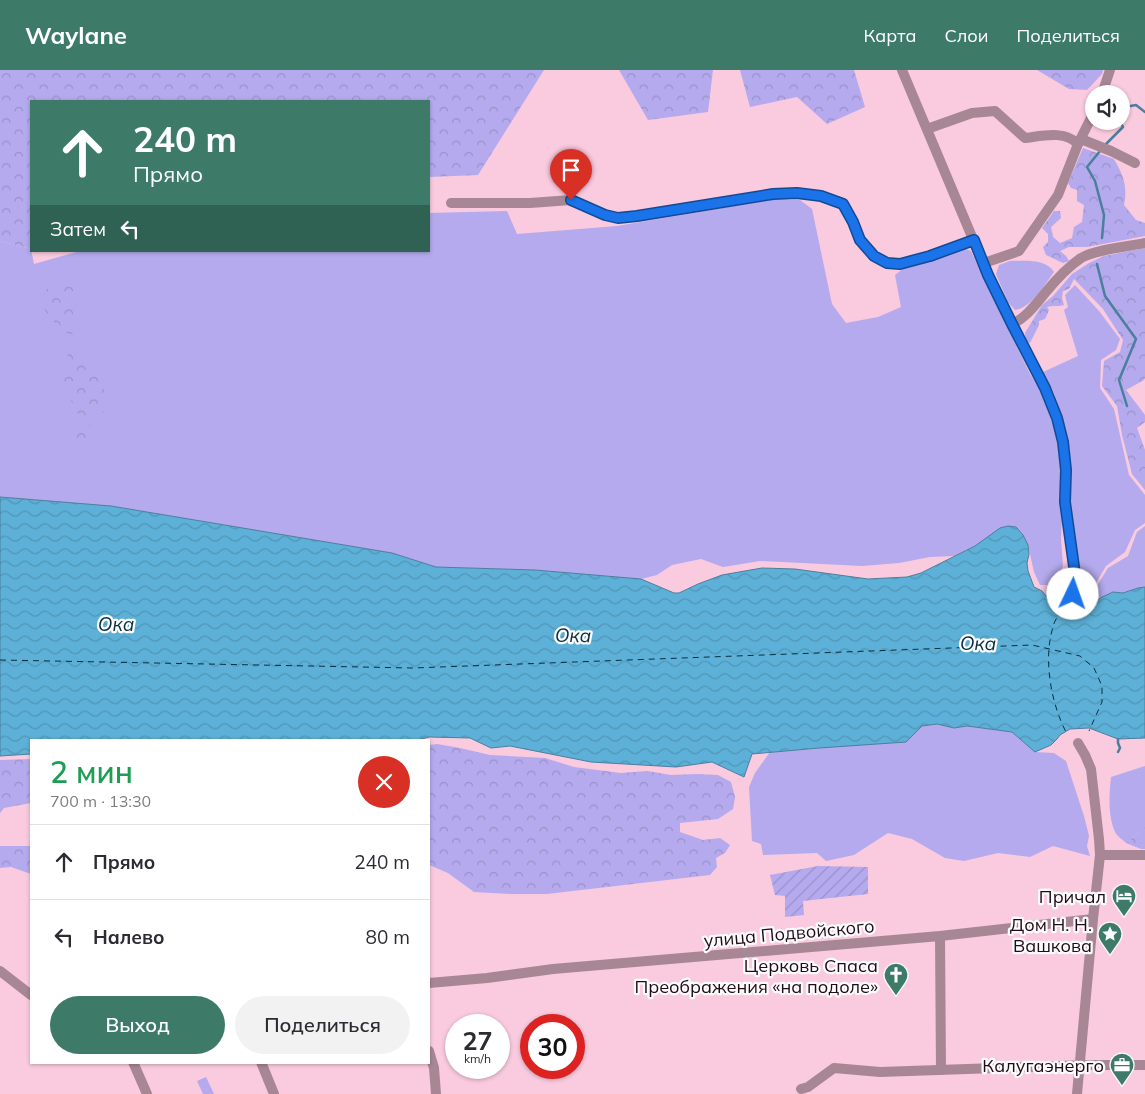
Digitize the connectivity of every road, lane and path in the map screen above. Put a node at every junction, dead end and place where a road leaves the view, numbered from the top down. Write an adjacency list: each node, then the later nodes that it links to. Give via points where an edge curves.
1 (902, 70): 4 (street)
2 (1110, 70): 3 (street)
3 (1105, 85)
4 (927, 129): 6 (street, via 972,113 995,112 1025,138 1052,135); 9 (street)
5 (1085, 129): 6 (street)
6 (1079, 141): 7 (street, via 1110,150); 11 (street, via 1058,195 1019,251)
7 (1135, 163)
8 (451, 203): 9 (street, via 571,200 618,218 797,193 821,196 843,204 860,240 874,256 887,263 900,264)
9 (974, 240): 11 (street)
10 (1145, 243): 12 (street, via 1081,258 1048,289 1029,313)
11 (984, 263): 12 (street)
12 (1012, 324): 13 (street, via 1045,388 1063,442 1065,502 1076,581)
13 (1073, 594)
14 (1078, 743): 16 (street, via 1091,769)
15 (1145, 855): 16 (street)
16 (1100, 856): 17 (street)
17 (1093, 919): 18 (street, улица Подвойского); 25 (street)
18 (940, 936): 20 (street, улица Подвойского, via 553,969); 27 (street)
19 (0, 971): 21 (street)
20 (430, 983)
21 (30, 995)
22 (430, 1054): 31 (street)
23 (133, 1064): 29 (street)
24 (262, 1064): 30 (street)
25 (1080, 1065): 26 (street); 27 (street); 32 (street)
26 (1145, 1065)
27 (941, 1070): 28 (street, via 880,1072 834,1068)
28 (801, 1089)
29 (147, 1094)
30 (274, 1094)
31 (436, 1094)
32 (1077, 1094)

